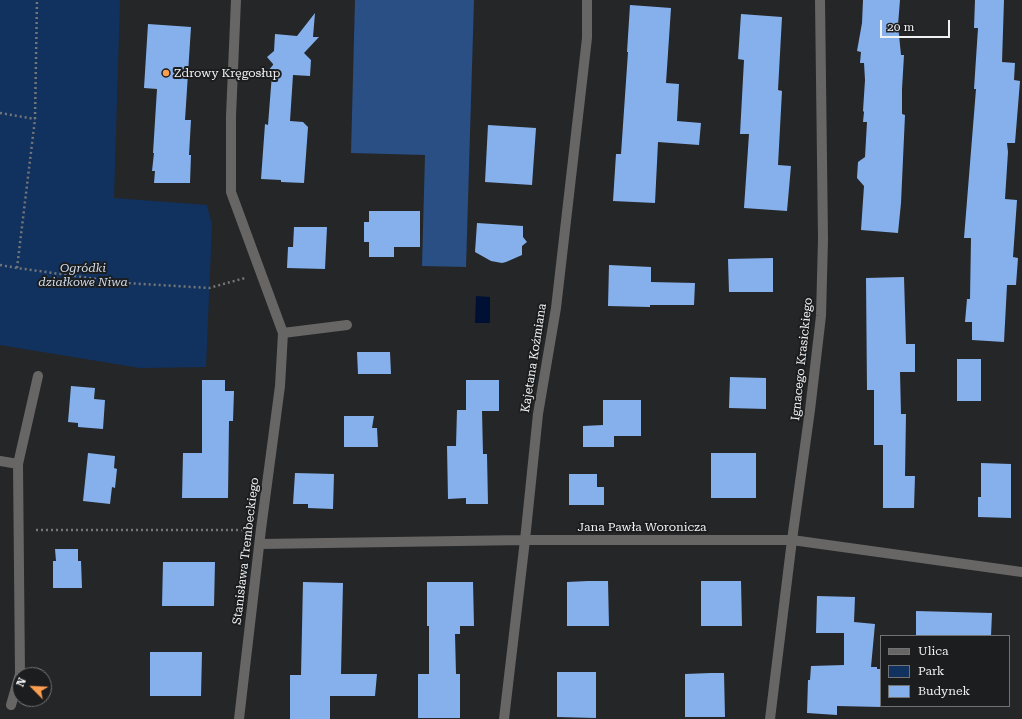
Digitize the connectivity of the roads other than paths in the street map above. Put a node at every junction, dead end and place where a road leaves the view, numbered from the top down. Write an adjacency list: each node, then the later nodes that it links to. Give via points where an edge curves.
1 (236, 0): 5 (street, via 230,192)
2 (586, 0): 9 (street, Kajetana Koźmiana, via 587,38 556,308 538,414)
3 (820, 0): 10 (street, Ignacego Krasickiego, via 823,239 821,316)
4 (347, 325): 5 (street)
5 (283, 333): 11 (street, Stanisława Trembeckiego, via 280,386)
6 (38, 376): 8 (street)
7 (0, 460): 8 (street)
8 (18, 464): 13 (street, via 20,674)
9 (525, 540): 10 (street, Jana Pawła Woronicza); 11 (street, Jana Pawła Woronicza); 15 (street, Kajetana Koźmiana)
10 (792, 540): 12 (street, Jana Pawła Woronicza); 16 (street, Ignacego Krasickiego)
11 (260, 544): 14 (street, Stanisława Trembeckiego)
12 (1022, 572)
13 (11, 705)
14 (239, 719)
15 (504, 719)
16 (770, 719)

